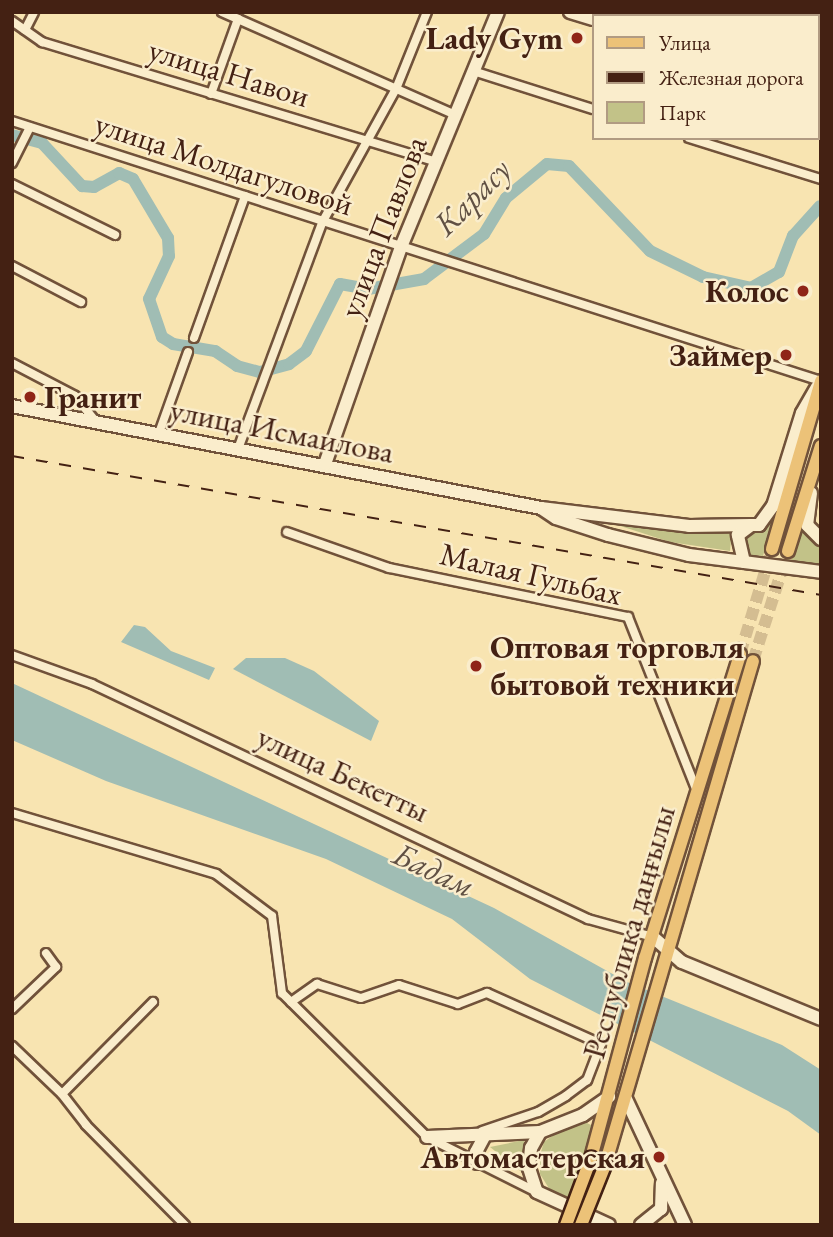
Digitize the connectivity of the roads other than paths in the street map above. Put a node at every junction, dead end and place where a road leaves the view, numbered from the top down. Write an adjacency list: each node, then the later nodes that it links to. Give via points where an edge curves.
1 (34, 12): 9 (street)
2 (222, 12): 6 (street)
3 (427, 12): 11 (street)
4 (498, 12): 10 (main road, улица Павлова)
5 (570, 12): 7 (main road)
6 (237, 19): 11 (street); 12 (street)
7 (592, 19)
8 (12, 21): 9 (street, улица Навои)
9 (25, 30): 12 (street, улица Навои, via 42,42)
10 (473, 71): 13 (street); 14 (main road, улица Павлова)
11 (396, 89): 14 (street); 17 (street)
12 (211, 94): 17 (street, улица Навои)
13 (592, 109)
14 (455, 115): 19 (main road, улица Павлова)
15 (12, 121): 16 (street, улица Молдагуловой)
16 (28, 131): 20 (street); 23 (street, улица Молдагуловой)
17 (364, 140): 19 (street, улица Навои); 24 (street)
18 (695, 140): 21 (street)
19 (436, 162): 26 (main road, улица Павлова)
20 (12, 163)
21 (821, 179)
22 (12, 184): 25 (street)
23 (245, 196): 24 (street, улица Молдагуловой); 29 (street)
24 (323, 221): 26 (street, улица Молдагуловой); 37 (street)
25 (115, 235)
26 (401, 247): 32 (street, улица Молдагуловой); 39 (main road, улица Павлова)
27 (12, 266): 28 (street)
28 (81, 302)
29 (194, 338)
30 (188, 352): 35 (street)
31 (12, 363): 34 (street, via 75,396)
32 (821, 381): 41 (main road, via 802,413 773,506 759,525); 44 (main road)
33 (12, 405): 34 (main road, улица Исмаилова)
34 (95, 421): 35 (main road, улица Исмаилова)
35 (159, 433): 37 (main road, улица Исмаилова)
36 (821, 446): 45 (main road)
37 (238, 449): 39 (main road, улица Исмаилова)
38 (821, 462): 43 (main road, via 807,517)
39 (325, 464): 40 (main road, улица Исмаилова)
40 (541, 508): 41 (main road, улица Исмаилова, via 678,525); 46 (main road, улица Исмаилова, via 556,518 608,535)
41 (751, 526): 46 (main road, via 738,536)
42 (287, 532): 51 (street, Малая Гульбах, via 389,569 628,617)
43 (818, 536)
44 (772, 549)
45 (788, 551)
46 (744, 562): 47 (main road, улица Исмаилова)
47 (818, 571)
48 (740, 654): 51 (main road, Республика даңғылы)
49 (12, 655): 53 (street, улица Бекетты, via 92,684 588,919)
50 (753, 661): 54 (main road, Республика даңғылы)
51 (698, 792): 53 (main road, Республика даңғылы)
52 (12, 813): 57 (street, via 216,874 272,916 282,993)
53 (651, 941): 54 (main road); 62 (main road, Республика даңғылы)
54 (668, 951): 59 (main road, via 682,962); 63 (main road, Республика даңғылы)
55 (46, 953): 58 (street, via 56,967)
56 (153, 1002): 61 (street)
57 (291, 1002): 67 (street, via 317,984 361,998 399,985 458,1004 487,993 601,1044 587,1080 566,1096 538,1112); 69 (street)
58 (12, 1009)
59 (821, 1019)
60 (12, 1046): 61 (street)
61 (62, 1094): 74 (street, via 86,1125)
62 (609, 1097): 64 (main road); 65 (main road, Республика даңғылы)
63 (626, 1099): 71 (main road); 76 (main road, Республика даңғылы, bridge)
64 (583, 1115): 65 (main road); 66 (main road)
65 (601, 1124): 75 (main road, Республика даңғылы, bridge)
66 (540, 1132): 68 (main road); 72 (main road, via 531,1148 530,1168)
67 (469, 1135): 68 (main road); 69 (main road)
68 (485, 1135): 70 (main road, via 479,1143)
69 (426, 1138): 70 (street)
70 (477, 1163): 72 (street)
71 (662, 1177): 73 (main road); 78 (main road, via 661,1209)
72 (537, 1192): 77 (main road)
73 (681, 1222)
74 (185, 1225)
75 (566, 1225)
76 (582, 1225)
77 (608, 1225)
78 (641, 1225)

